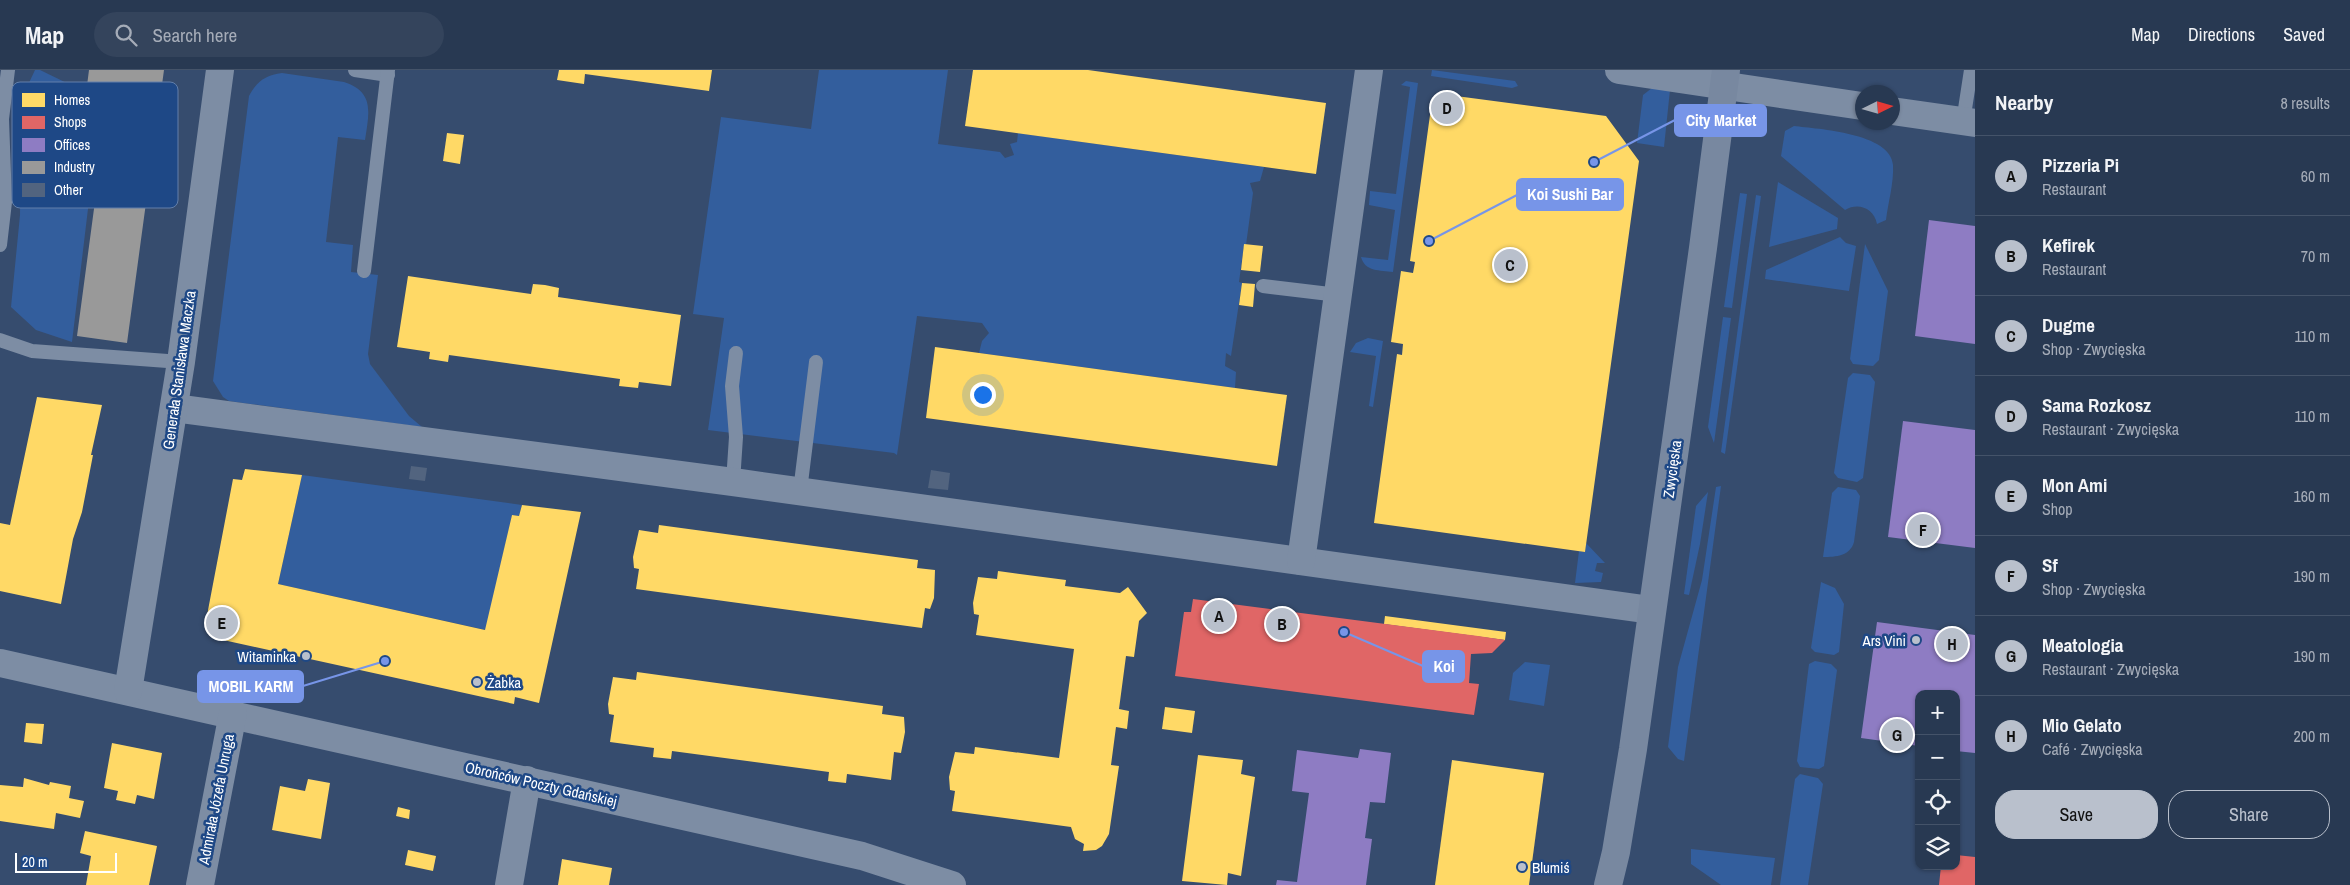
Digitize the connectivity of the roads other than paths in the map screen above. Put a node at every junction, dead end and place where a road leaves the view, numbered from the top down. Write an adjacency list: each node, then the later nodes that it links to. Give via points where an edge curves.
1 (8, 70): 12 (lane, via 2,119 5,202)
2 (220, 70): 18 (street, Generała Stanisława Maczka)
3 (355, 70): 7 (lane)
4 (1369, 70): 15 (street)
5 (1619, 70): 8 (street)
6 (1971, 70): 11 (lane)
7 (388, 72): 13 (lane)
8 (1725, 77): 9 (street); 24 (street, Zwycięska)
9 (1855, 105)
10 (1900, 112): 11 (street)
11 (1969, 123)
12 (0, 245)
13 (364, 271)
14 (1263, 286): 15 (lane)
15 (1338, 295): 23 (street)
16 (0, 340): 18 (lane, via 32,350)
17 (736, 353): 21 (lane, via 732,386 736,438)
18 (181, 362): 20 (street, Generała Stanisława Maczka)
19 (816, 362): 22 (lane)
20 (174, 408): 21 (street); 26 (street, Generała Stanisława Maczka)
21 (733, 482): 22 (street)
22 (800, 491): 23 (street)
23 (1301, 561): 24 (street)
24 (1651, 610): 29 (street, Zwycięska)
25 (0, 663): 26 (street, Obrońców Poczty Gdańskiej)
26 (130, 680): 27 (street, Obrońców Poczty Gdańskiej)
27 (233, 713): 28 (street, Obrońców Poczty Gdańskiej); 30 (street, Admirała Józefa Unruga)
28 (527, 780): 31 (street); 32 (street, Obrońców Poczty Gdańskiej, via 862,856)
29 (1612, 879)
30 (200, 885)
31 (509, 885)
32 (952, 885)

